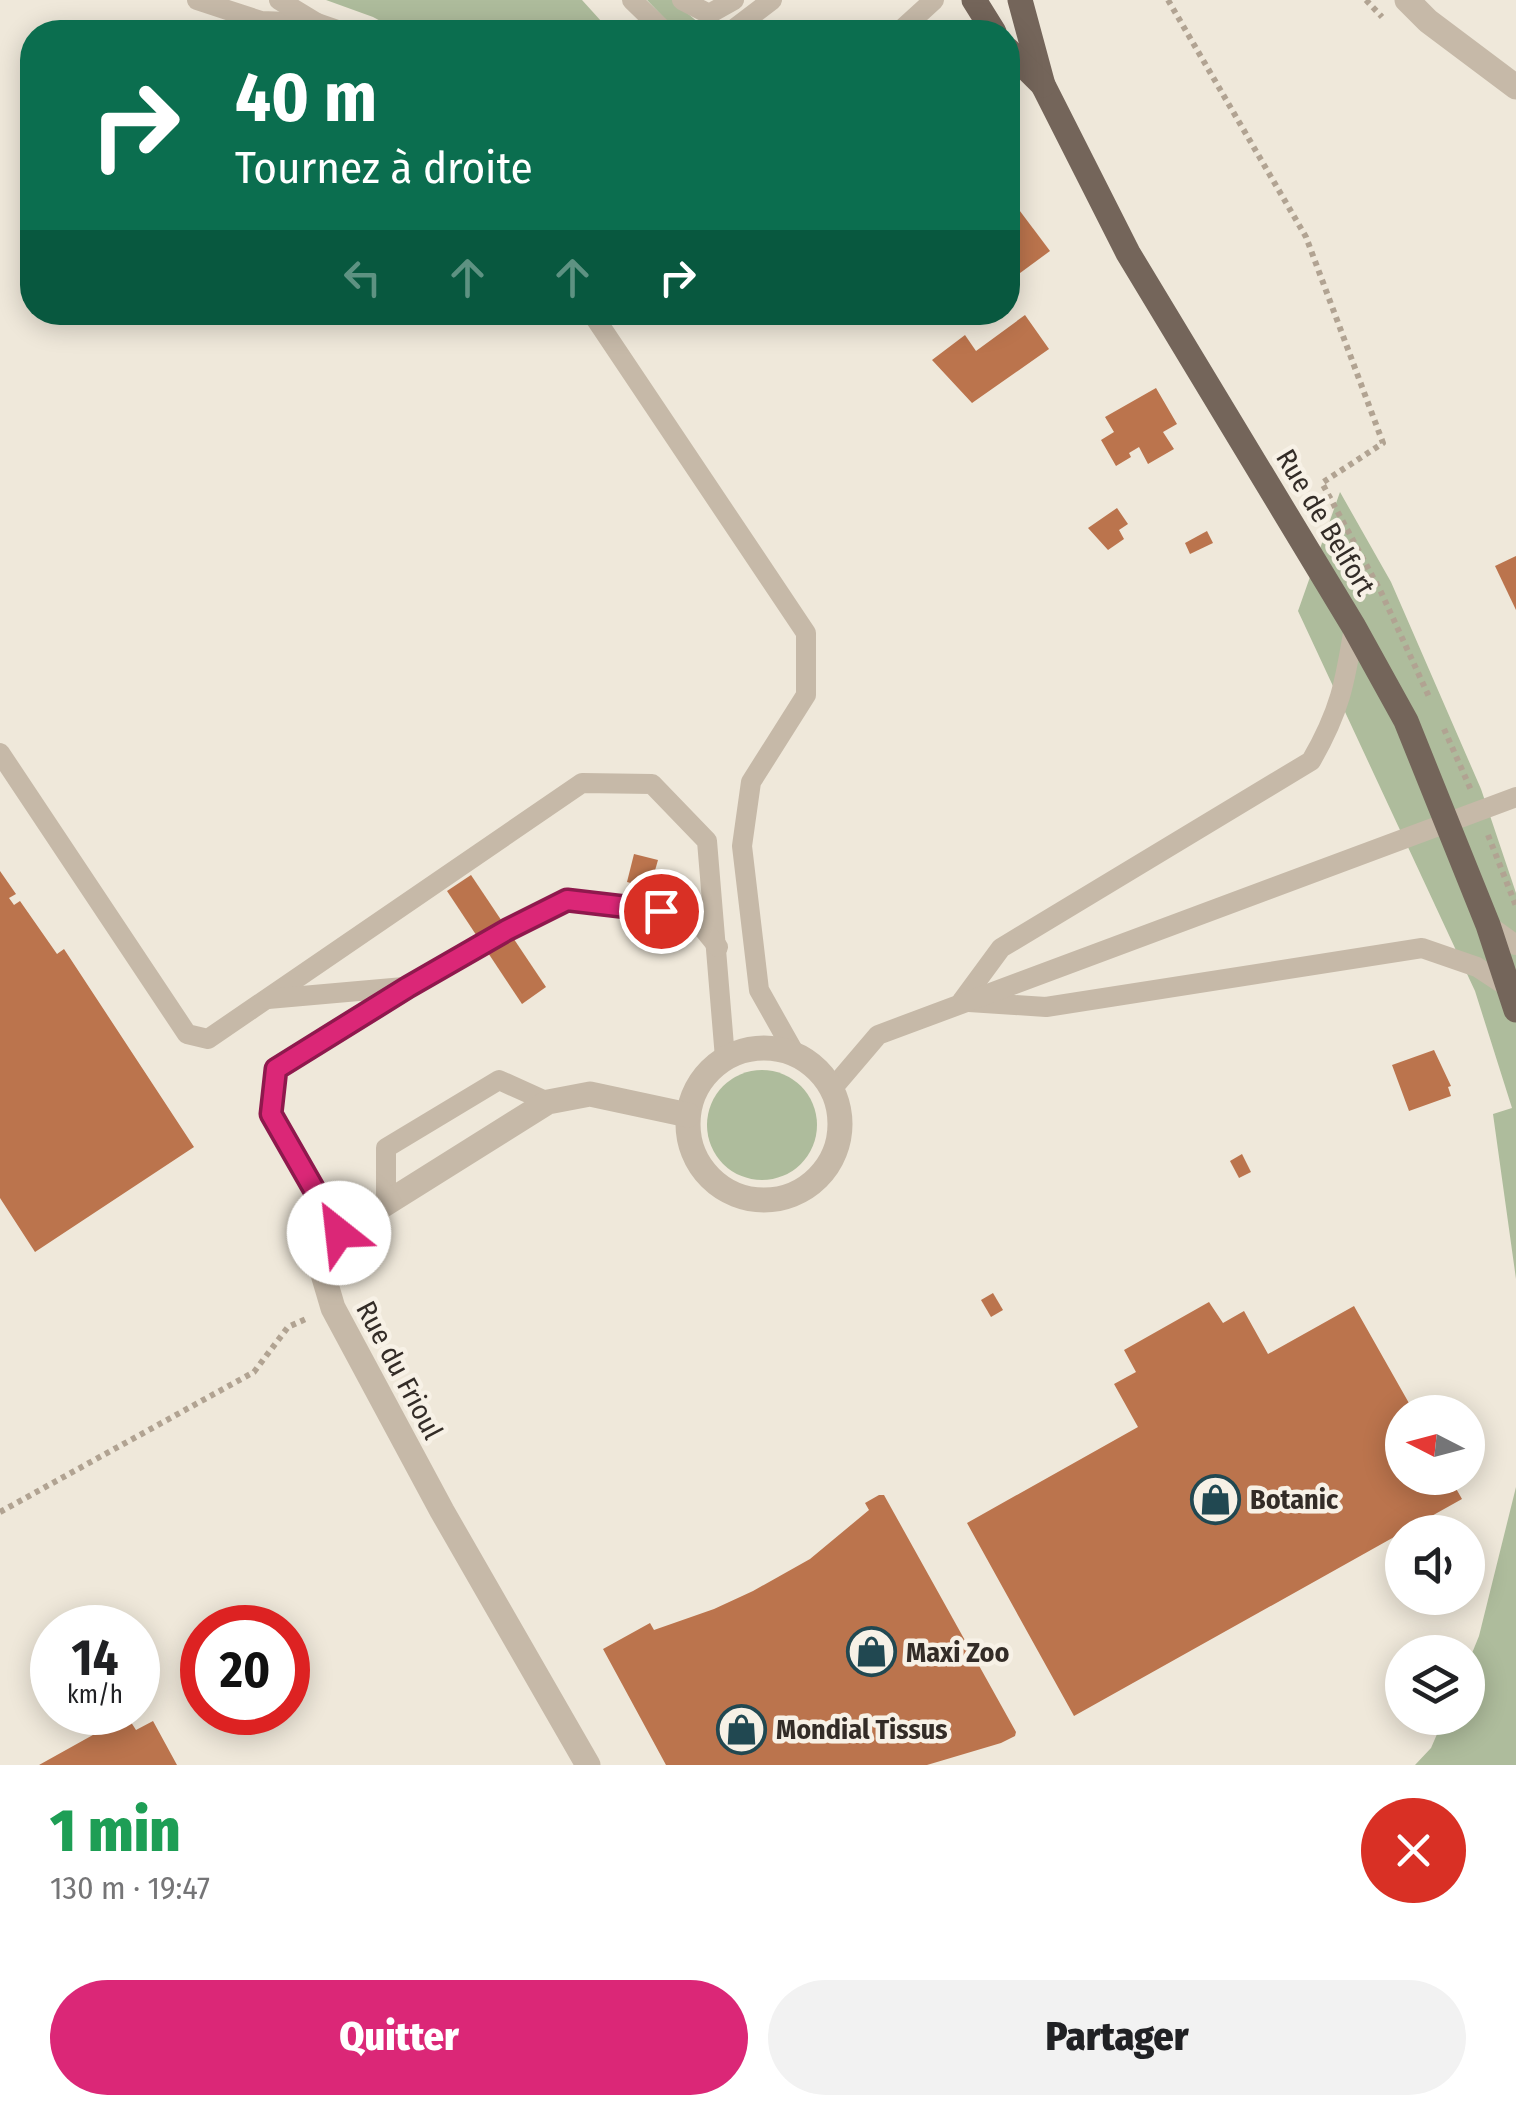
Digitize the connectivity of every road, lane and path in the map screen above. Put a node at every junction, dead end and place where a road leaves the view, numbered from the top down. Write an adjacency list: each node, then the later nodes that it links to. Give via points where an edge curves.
1 (197, 0): 11 (lane)
2 (279, 0): 12 (lane)
3 (632, 0): 13 (lane)
4 (682, 0): 5 (lane, via 708,14)
5 (734, 0)
6 (772, 0): 14 (lane)
7 (934, 0): 15 (lane)
8 (1020, 0): 17 (main road, Rue de Belfort)
9 (1168, 0): 23 (path, via 1306,237 1383,443 1322,483 1382,592)
10 (1407, 0): 18 (street)
11 (258, 20)
12 (312, 20)
13 (652, 20)
14 (746, 20)
15 (912, 20)
16 (1020, 66): 17 (main road, Rue de Belfort)
17 (1043, 85): 20 (main road, Rue de Belfort, via 1128,253)
18 (1516, 87)
19 (600, 325): 33 (lane, via 806,633 806,695 750,782 742,846 759,990)
20 (1354, 627): 26 (main road, Rue de Belfort, via 1406,721); 32 (lane, via 1333,723 1312,760 1001,948)
21 (0, 754): 31 (lane, via 188,1034 208,1039)
22 (1516, 798): 32 (lane)
23 (1475, 800)
24 (1482, 818): 25 (path)
25 (1516, 906)
26 (1488, 925): 27 (lane); 30 (main road, Rue de Belfort)
27 (1516, 944)
28 (718, 947): 29 (lane, via 692,915 567,900); 31 (lane, via 707,841 652,784 582,783); 34 (lane)
29 (408, 987): 31 (lane); 39 (lane, via 276,1069 271,1114)
30 (1512, 999): 32 (lane, via 1478,967 1422,948 1046,1008)
31 (266, 1000)
32 (962, 1001): 35 (lane, via 878,1035)
33 (795, 1054): 34 (street, via 760,1048); 35 (street)
34 (725, 1058): 37 (street, via 694,1092)
35 (832, 1088): 37 (street, via 840,1112 831,1161 816,1181 774,1200 750,1200 710,1179 688,1138)
36 (548, 1102): 37 (street, via 590,1094); 38 (street); 38 (lane, via 498,1080 386,1148)
37 (688, 1114)
38 (386, 1201): 39 (street)
39 (339, 1233): 40 (street, Rue du Frioul, via 320,1264)
40 (332, 1308): 41 (path, via 288,1327 254,1372); 42 (street, Rue du Frioul)
41 (0, 1512)
42 (588, 1765)

